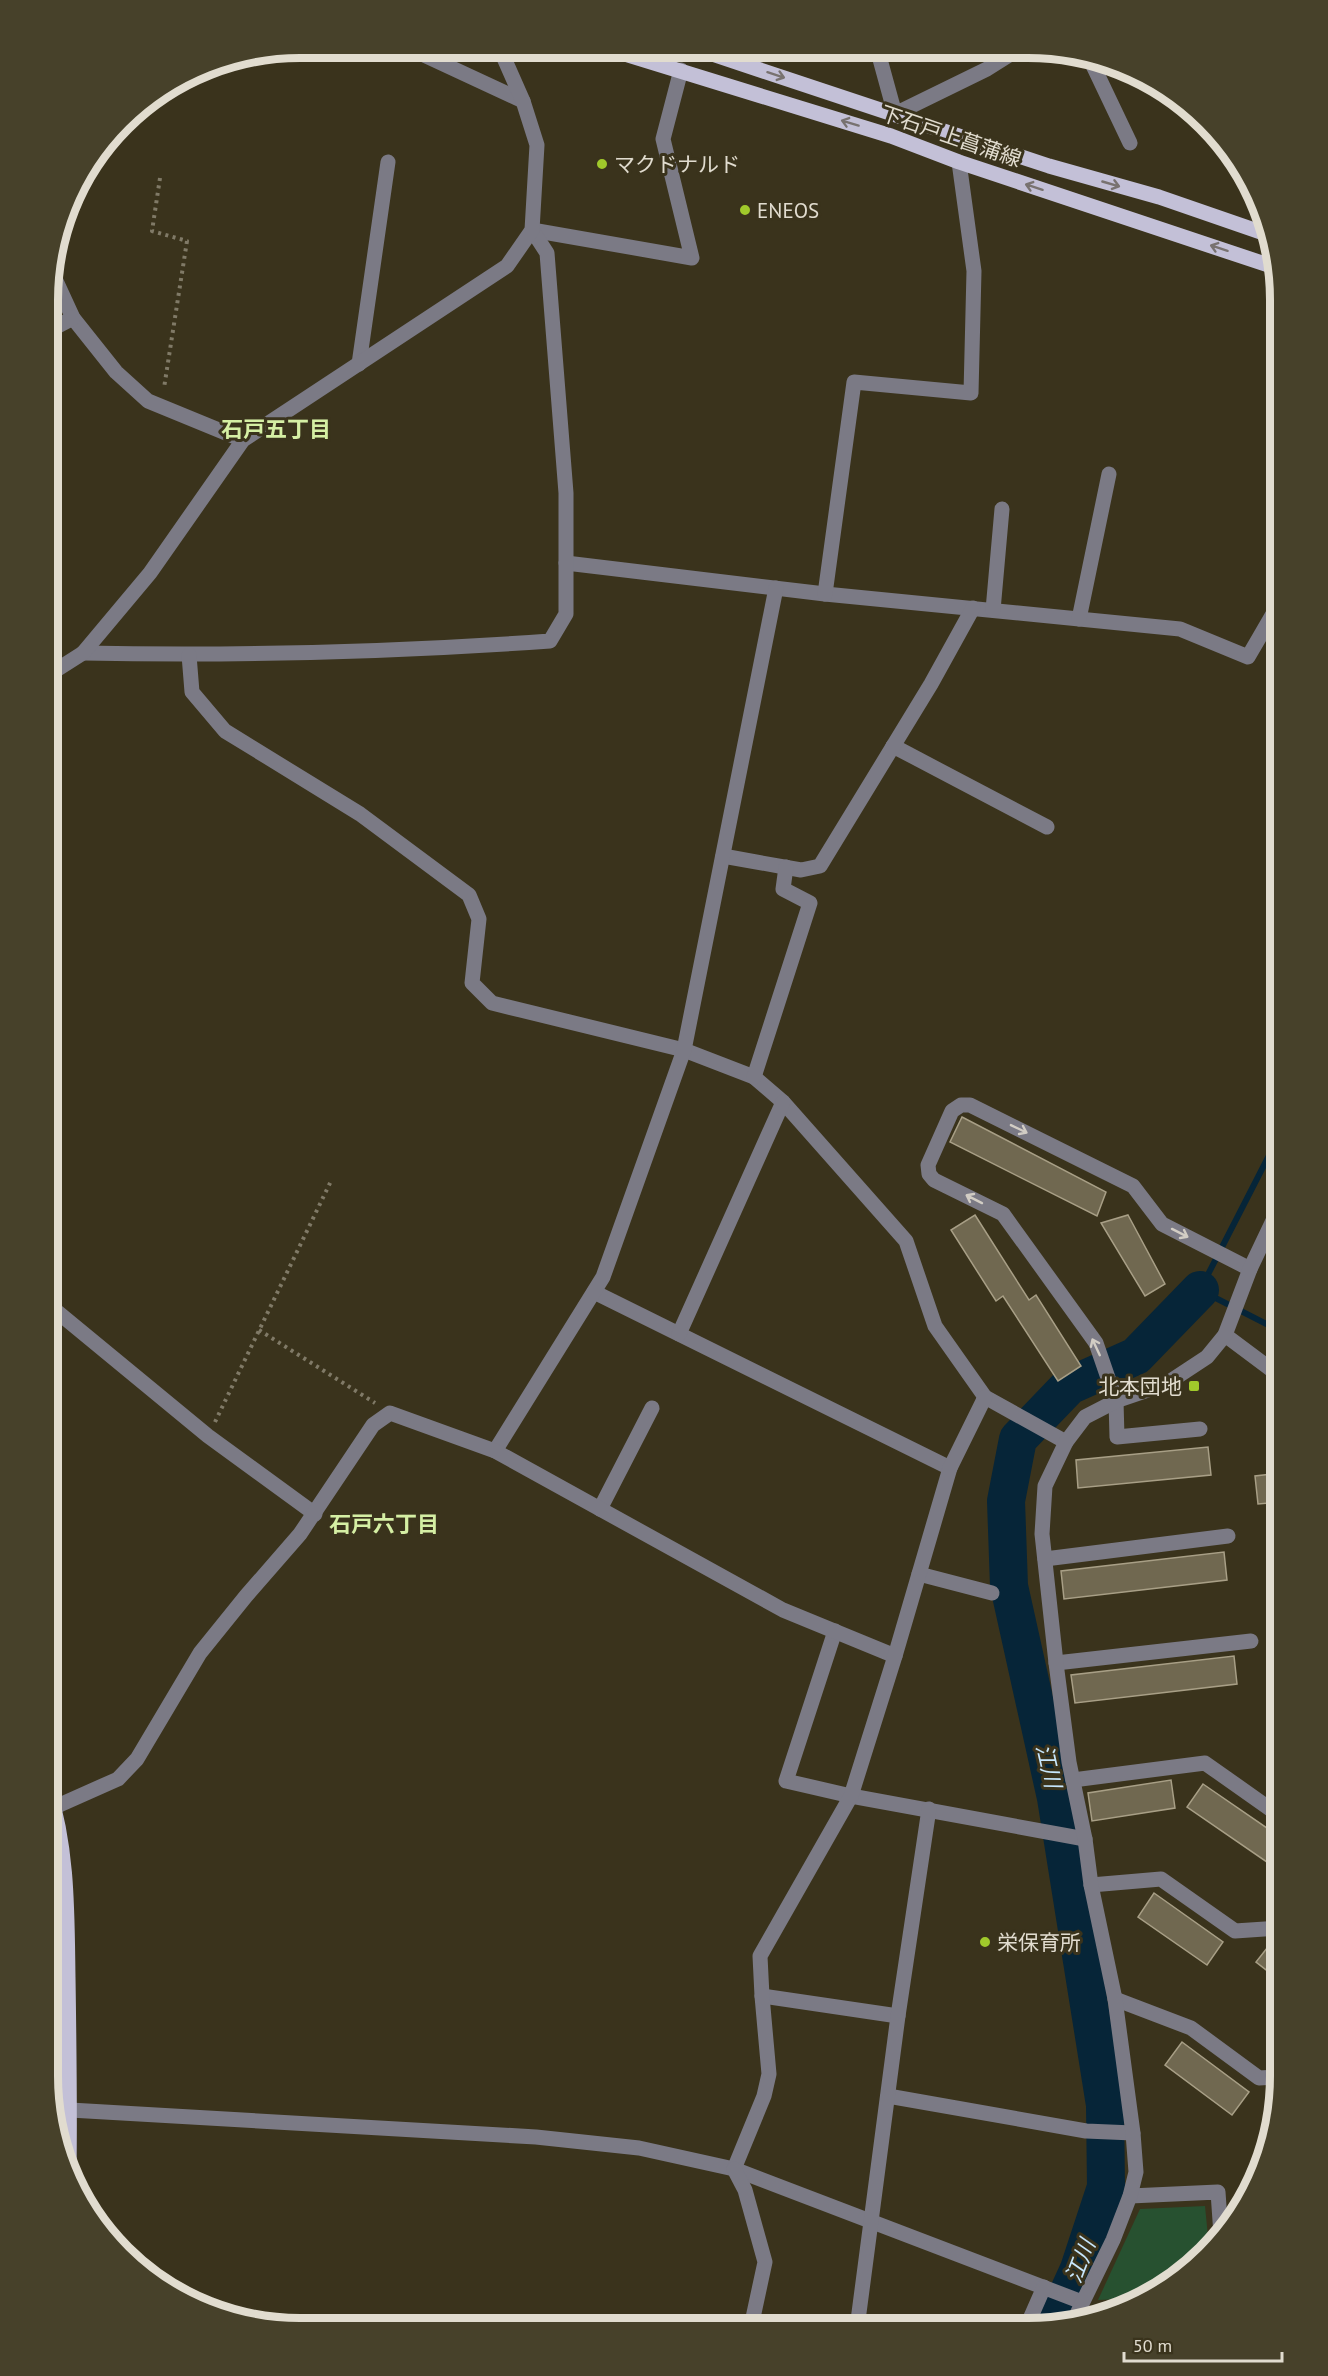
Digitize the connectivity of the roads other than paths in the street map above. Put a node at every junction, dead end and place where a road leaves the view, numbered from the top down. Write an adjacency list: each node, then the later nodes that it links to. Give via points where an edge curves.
1 (430, 58): 9 (street)
2 (504, 58): 9 (street)
3 (640, 58): 8 (main road, 下石戸上菖蒲線)
4 (724, 58): 10 (main road, 下石戸上菖蒲線, one-way to 10)
5 (880, 58): 10 (street)
6 (1004, 58): 10 (street)
7 (1094, 68): 11 (street)
8 (681, 70): 13 (main road, 下石戸上菖蒲線, one-way to 8, via 891,136); 14 (street, via 663,139 692,258)
9 (523, 101): 14 (street, via 537,145)
10 (895, 114): 15 (main road, 下石戸上菖蒲線, one-way to 15)
11 (1130, 143)
12 (388, 162): 20 (street)
13 (958, 162): 16 (main road, 下石戸上菖蒲線, one-way to 13); 26 (street, via 974,271 971,393 854,382)
14 (532, 230): 20 (street, via 507,266); 24 (street, via 547,253 566,493)
15 (1259, 232)
16 (1266, 264)
17 (59, 287): 18 (street)
18 (73, 318): 19 (street); 21 (street, via 116,372 148,401)
19 (58, 326)
20 (359, 364): 21 (street)
21 (243, 440): 31 (street, via 150,573)
22 (1109, 474): 29 (street)
23 (1002, 509): 28 (street)
24 (567, 563): 25 (street); 32 (street, via 566,614 550,640)
25 (776, 588): 26 (street); 36 (street)
26 (825, 594): 27 (street)
27 (973, 608): 28 (street); 34 (street)
28 (993, 610): 29 (street)
29 (1079, 619): 30 (street, via 1180,629 1248,657)
30 (1270, 619)
31 (83, 653): 32 (street); 33 (street)
32 (189, 655): 38 (street, via 192,692 225,730 360,814 470,896 479,919 472,983 492,1003)
33 (58, 669)
34 (893, 746): 35 (street); 37 (street, via 820,866 801,870)
35 (1047, 826)
36 (723, 856): 37 (street); 38 (street)
37 (786, 867): 39 (street, via 783,889 810,903)
38 (684, 1050): 39 (street); 43 (street, via 603,1277)
39 (754, 1077): 40 (street)
40 (783, 1102): 45 (street); 48 (street, via 906,1241 935,1326)
41 (1270, 1227): 42 (street)
42 (1250, 1269): 46 (street); 49 (street, one-way to 42, via 1096,1343 1003,1214 928,1174 928,1164 952,1111 970,1105 1133,1186 1162,1224)
43 (594, 1292): 45 (street); 53 (street)
44 (58, 1312): 56 (street, via 208,1436)
45 (679, 1334): 54 (street)
46 (1225, 1335): 47 (street); 49 (street, via 1207,1357 1167,1384)
47 (1270, 1369)
48 (985, 1397): 52 (street); 54 (street)
49 (1116, 1401): 51 (street, via 1117,1437); 52 (street, via 1085,1417)
50 (652, 1408): 55 (street)
51 (1200, 1429)
52 (1066, 1442): 58 (street, via 1045,1486 1041,1534)
53 (495, 1451): 55 (street); 56 (street, via 390,1413 373,1425)
54 (950, 1468): 59 (street)
55 (600, 1509): 61 (street, via 783,1610)
56 (315, 1514): 67 (street, via 200,1653 137,1759 118,1779)
57 (1228, 1536): 58 (street)
58 (1045, 1558): 64 (street)
59 (919, 1574): 60 (street); 63 (street)
60 (992, 1593)
61 (835, 1631): 63 (street); 66 (street, via 786,1780)
62 (1251, 1641): 64 (street)
63 (895, 1656): 66 (street)
64 (1056, 1664): 65 (street)
65 (1073, 1780): 69 (street, via 1205,1763); 71 (street)
66 (851, 1796): 68 (street); 76 (street, via 760,1956)
67 (58, 1806)
68 (929, 1809): 71 (street); 78 (street)
69 (1270, 1809)
70 (58, 1823): 73 (main road)
71 (1085, 1839): 72 (street)
72 (1091, 1886): 75 (street, via 1161,1879 1235,1931); 77 (street)
73 (65, 1892): 74 (street); 81 (main road)
74 (58, 1893)
75 (1270, 1929)
76 (762, 1996): 78 (street); 84 (street, via 769,2074)
77 (1115, 2000): 79 (street, via 1191,2028 1259,2078); 82 (street)
78 (898, 2016): 80 (street)
79 (1270, 2077)
80 (888, 2096): 82 (street, via 1086,2131); 86 (street)
81 (70, 2110): 83 (main road); 84 (street, via 536,2137 639,2148)
82 (1133, 2133): 85 (street, via 1136,2172)
83 (69, 2147)
84 (734, 2169): 86 (street); 91 (street, via 745,2190 765,2262)
85 (1130, 2196): 87 (street, via 1218,2192); 89 (street)
86 (871, 2221): 88 (street); 92 (street)
87 (1220, 2222)
88 (1044, 2287): 89 (street); 93 (street)
89 (1082, 2302): 90 (street)
90 (1077, 2312)
91 (753, 2318)
92 (858, 2318)
93 (1030, 2318)

